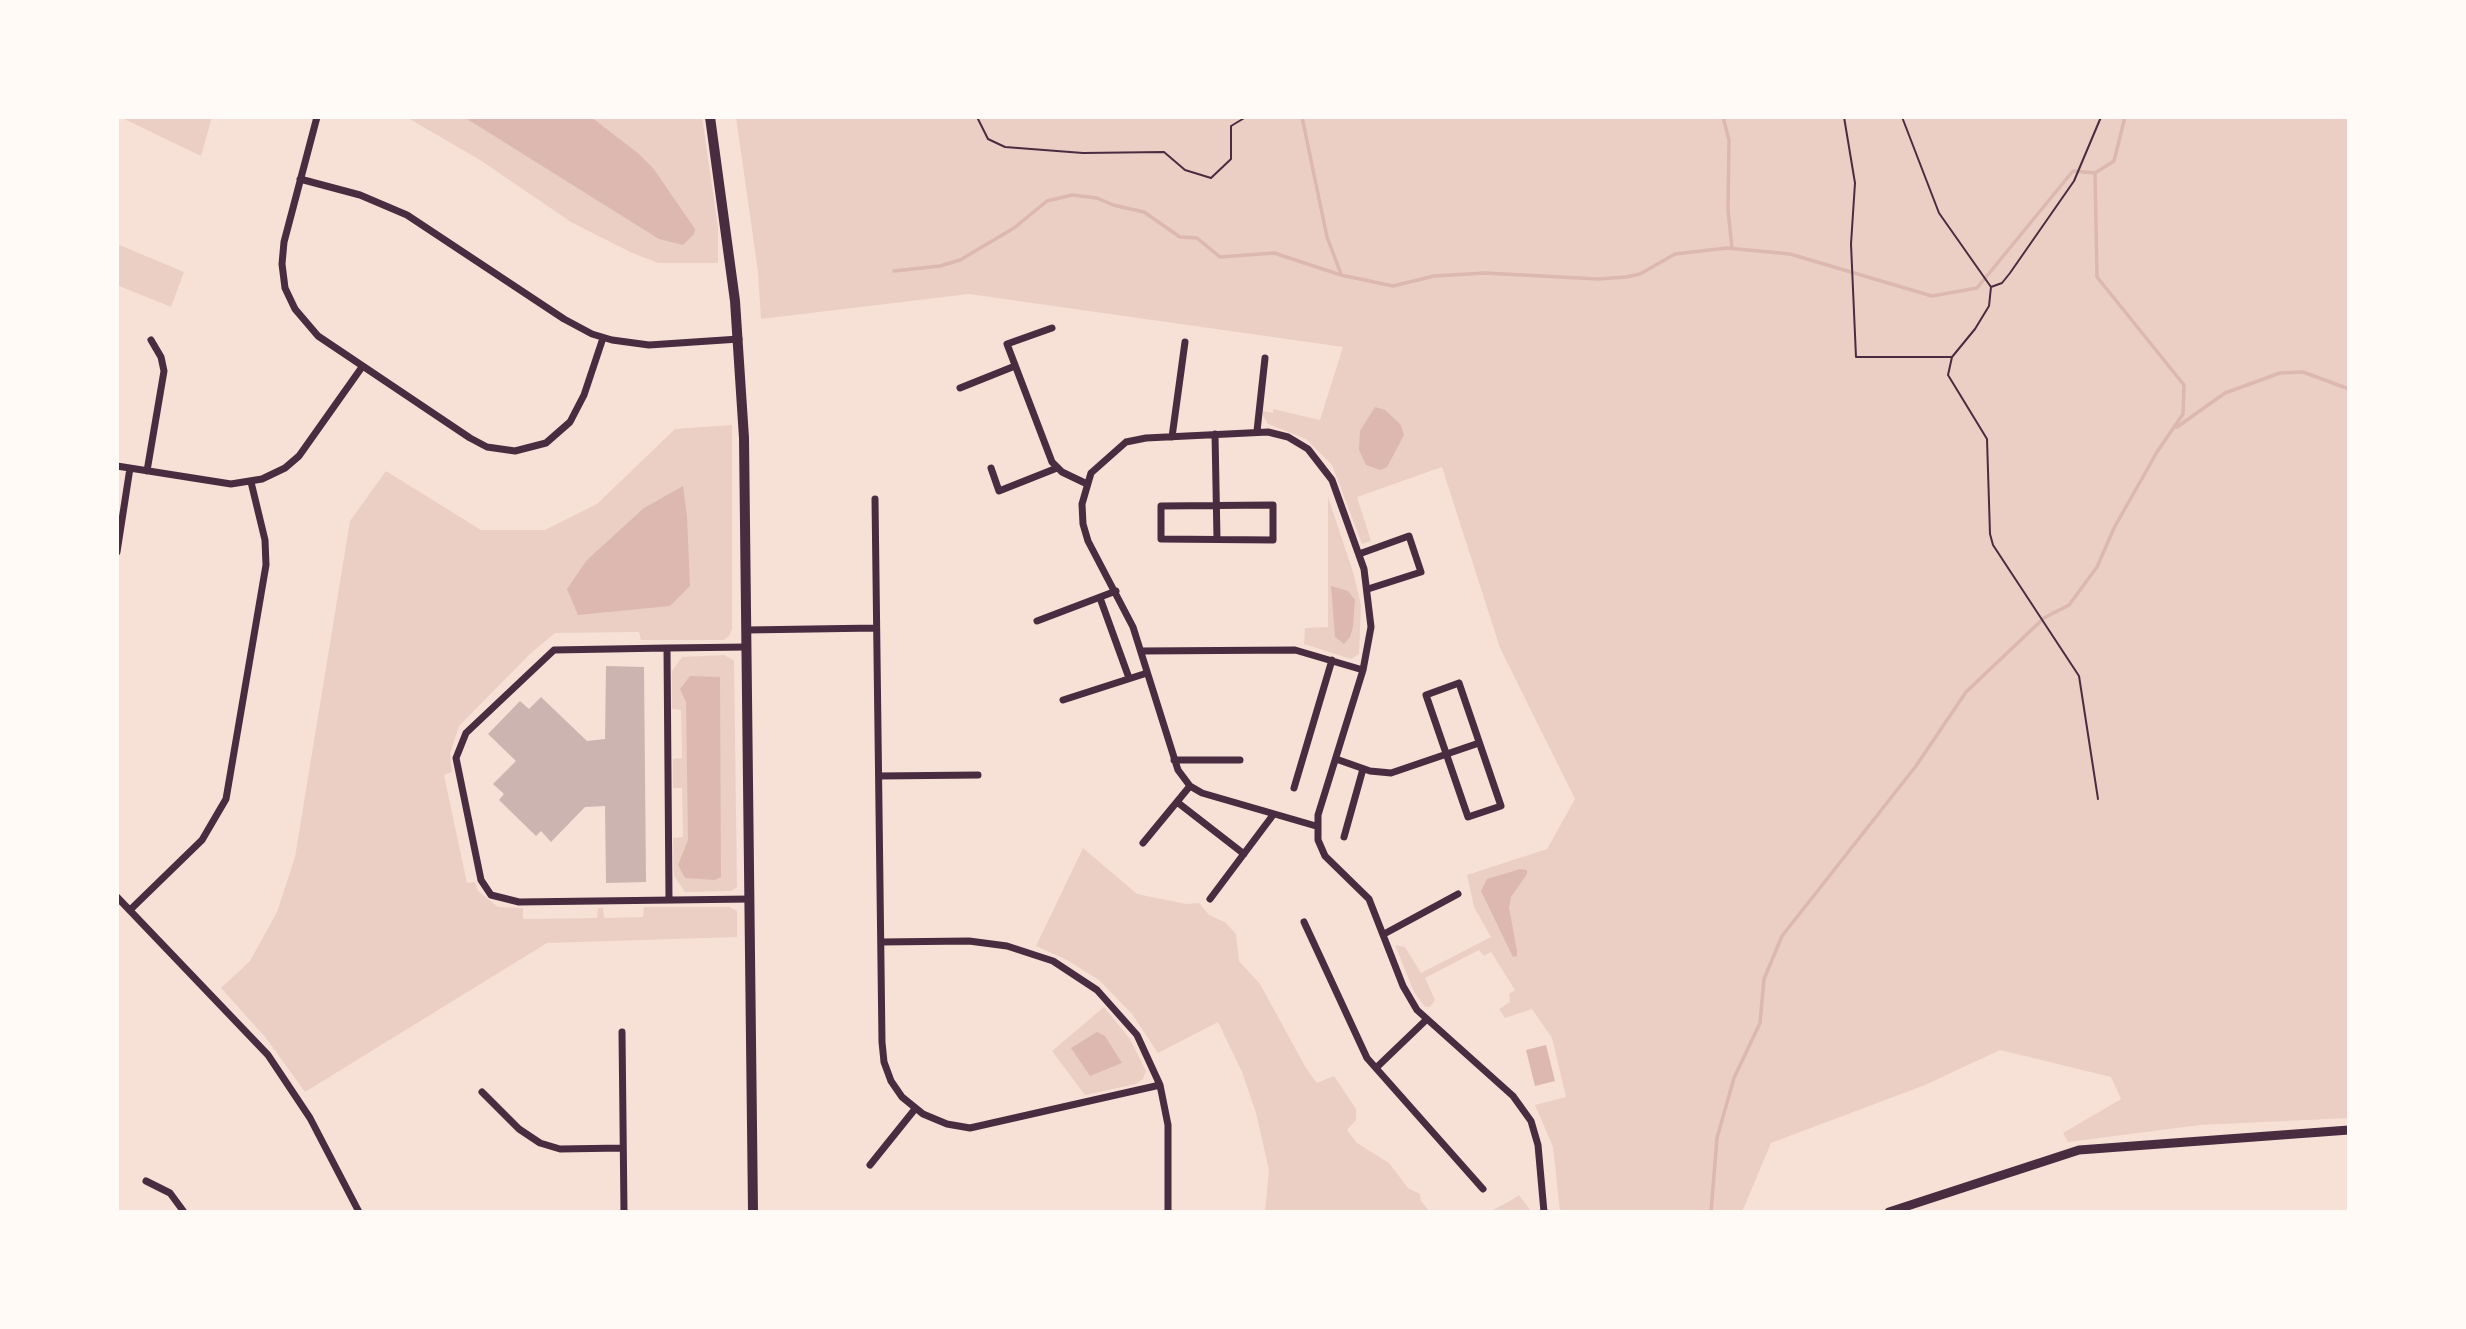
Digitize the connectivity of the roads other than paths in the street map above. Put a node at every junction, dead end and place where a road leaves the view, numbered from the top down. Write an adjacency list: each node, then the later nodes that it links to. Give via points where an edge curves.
1 (317, 117): 3 (street)
2 (710, 117): 6 (main road)
3 (300, 179): 5 (street, via 360,195 407,215 564,319); 11 (street, via 284,242 285,288 310,329)
4 (1052, 328): 10 (street, via 1007,344)
5 (603, 338): 6 (street, via 658,345); 11 (street, via 584,395 565,428 546,443 515,451 480,443)
6 (739, 339): 33 (main road)
7 (152, 340): 20 (street, via 164,371)
8 (1185, 342): 15 (street)
9 (1265, 358): 13 (street)
10 (1015, 366): 12 (street); 19 (street)
11 (362, 367): 21 (street, via 299,456 277,473)
12 (960, 388)
13 (1257, 431): 14 (street); 27 (street, via 1288,437 1318,458 1337,493)
14 (1215, 434): 15 (street); 24 (street)
15 (1172, 437): 22 (street, via 1121,445 1094,468)
16 (117, 466): 17 (street)
17 (130, 468): 20 (street); 26 (street)
18 (991, 468): 19 (street, via 999,491)
19 (1057, 468): 22 (street)
20 (147, 471): 21 (street, via 223,483)
21 (251, 482): 63 (street, via 266,565 226,799 202,841)
22 (1087, 484): 29 (street, via 1082,504 1085,533)
23 (875, 499): 32 (street)
24 (1217, 505): 25 (street); 25 (street, via 1161,506 1161,539); 25 (street, via 1273,505 1273,540)
25 (1217, 539)
26 (117, 552)
27 (1359, 554): 28 (street); 28 (street, via 1409,536 1420,572)
28 (1368, 589): 38 (street, via 1371,627)
29 (1116, 591): 30 (street); 36 (street)
30 (1100, 598): 31 (street); 40 (street)
31 (1037, 621)
32 (876, 628): 33 (street); 49 (street)
33 (747, 630): 34 (main road)
34 (747, 647): 35 (street); 62 (main road)
35 (667, 648): 61 (street); 61 (street, via 554,650 466,733 456,758 481,880 491,895 519,902)
36 (1141, 652): 37 (street, via 1286,649); 39 (street)
37 (1332, 660): 38 (street); 51 (street)
38 (1363, 670): 44 (street)
39 (1147, 673): 40 (street); 45 (street)
40 (1129, 678): 41 (street)
41 (1063, 700)
42 (1479, 743): 43 (street); 43 (street, via 1458,684 1426,695); 43 (street, via 1500,806 1468,817)
43 (1446, 755): 47 (street, via 1397,772)
44 (1336, 759): 47 (street); 54 (street)
45 (1174, 760): 46 (street); 50 (street)
46 (1240, 760)
47 (1363, 769): 55 (street)
48 (978, 775): 49 (street)
49 (879, 776): 66 (street)
50 (1190, 786): 52 (street); 53 (street)
51 (1294, 788)
52 (1177, 802): 56 (street); 57 (street)
53 (1273, 816): 54 (street); 57 (street)
54 (1316, 826): 65 (street, via 1325,856 1369,899)
55 (1344, 836)
56 (1143, 843)
57 (1244, 854): 60 (street)
58 (1458, 894): 65 (street)
59 (117, 897): 63 (street)
60 (1210, 899)
61 (669, 900): 62 (street)
62 (750, 900): 81 (main road)
63 (130, 910): 79 (street, via 274,1063 310,1118)
64 (1304, 922): 69 (street, via 1360,1048)
65 (1384, 934): 67 (street, via 1403,986)
66 (881, 942): 70 (street, via 981,942 1053,961 1089,983 1122,1015); 72 (street, via 884,1062 896,1089)
67 (1426, 1020): 69 (street); 83 (street, via 1527,1114 1538,1144)
68 (622, 1032): 74 (street)
69 (1376, 1068): 77 (street)
70 (1160, 1085): 72 (street, via 976,1127 947,1124); 82 (street, via 1168,1125)
71 (482, 1092): 74 (street, via 519,1129 549,1147)
72 (915, 1109): 75 (street)
73 (2349, 1130): 84 (street, via 2079,1150)
74 (623, 1148): 80 (street)
75 (870, 1165)
76 (146, 1181): 78 (street, via 170,1193)
77 (1483, 1189)
78 (184, 1212)
79 (359, 1212)
80 (624, 1212)
81 (753, 1212)
82 (1168, 1212)
83 (1544, 1212)
84 (1889, 1212)

